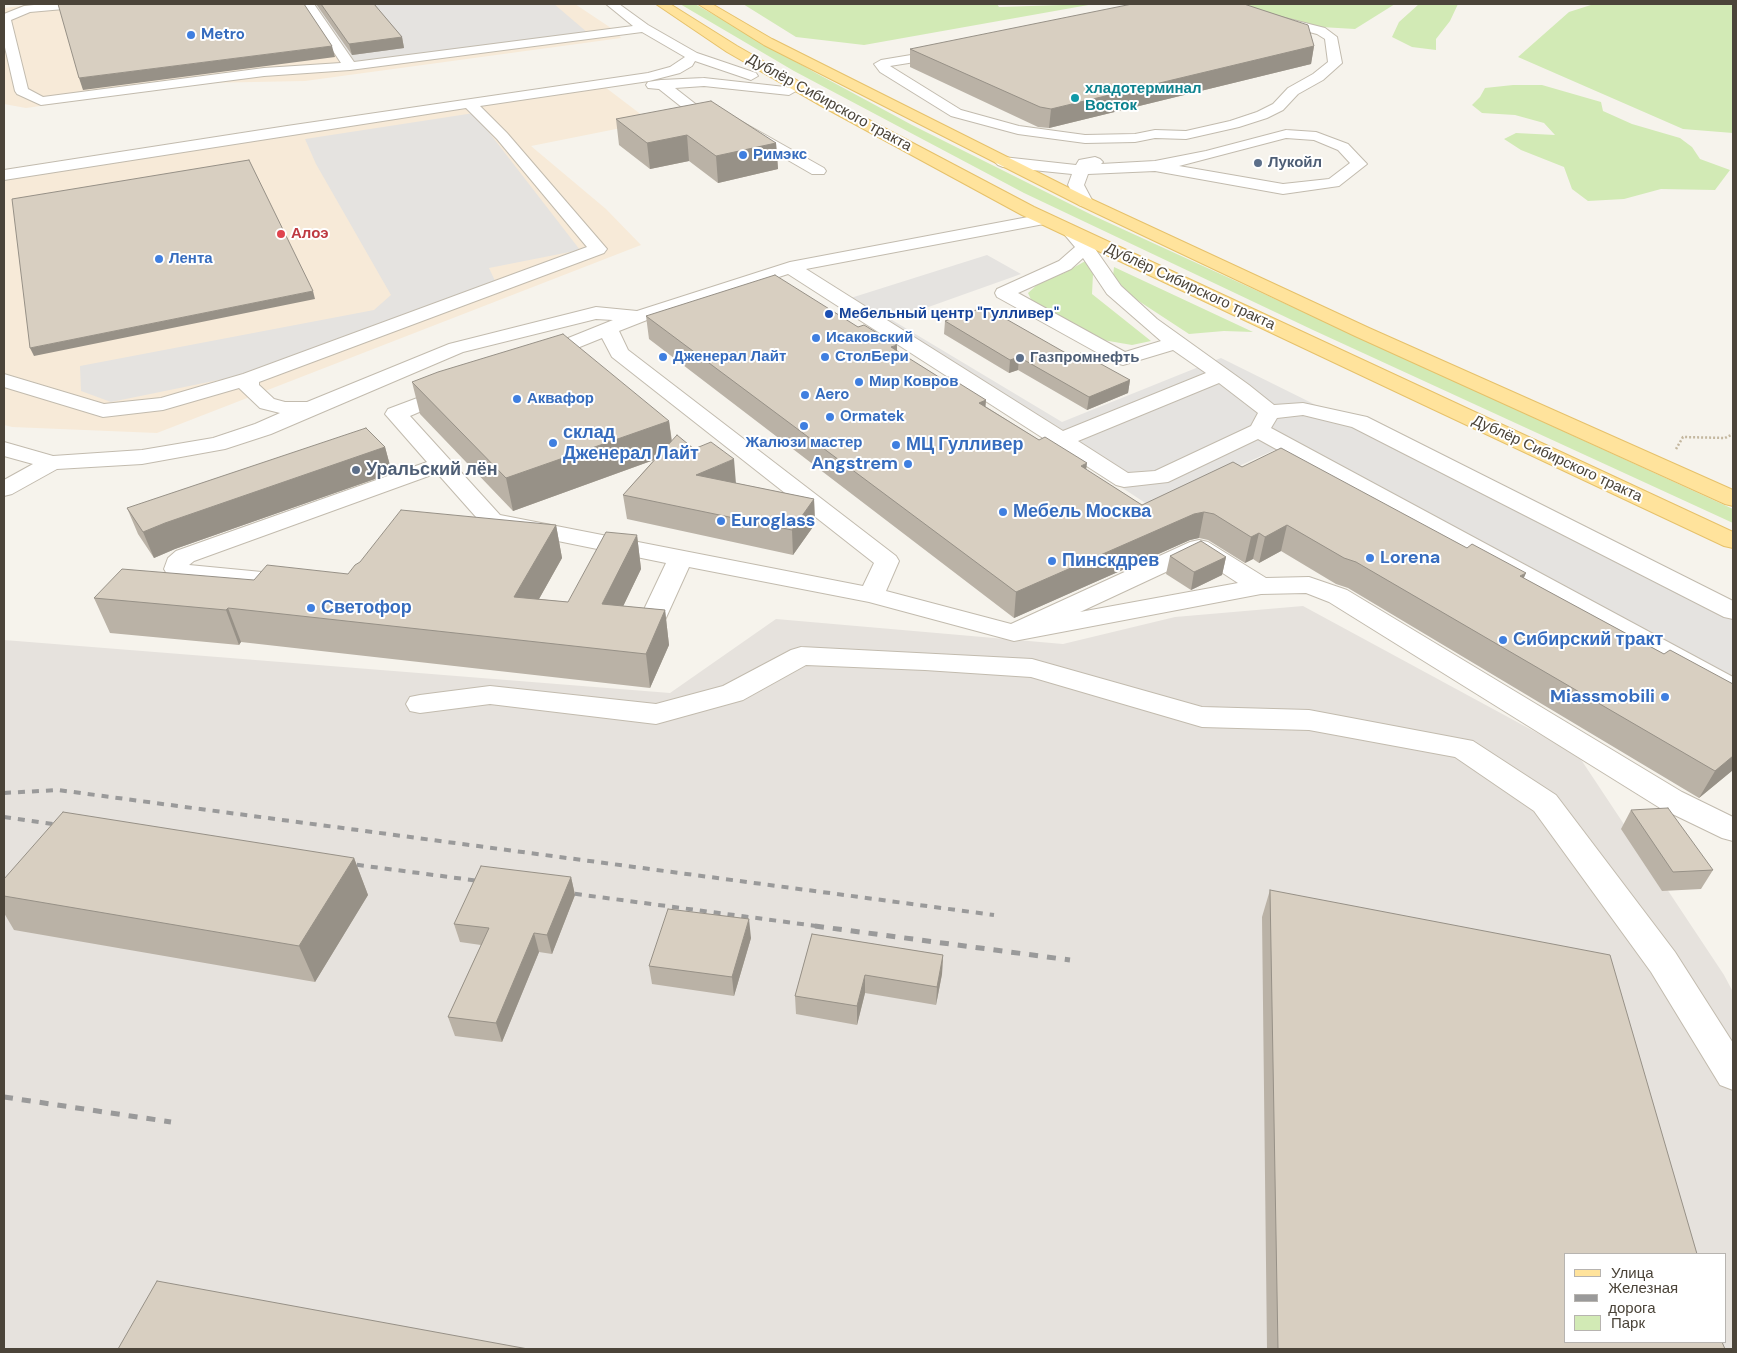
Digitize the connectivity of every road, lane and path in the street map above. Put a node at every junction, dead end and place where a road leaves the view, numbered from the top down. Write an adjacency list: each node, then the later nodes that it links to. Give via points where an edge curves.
1 (75, 4): 10 (lane, via 28,9 4,18 22,91 41,101 264,72)
2 (308, 4): 10 (lane)
3 (612, 4): 7 (lane)
4 (662, 4): 14 (main road, Дублёр Сибирского тракта)
5 (704, 4): 17 (main road, Дублёр Сибирского тракта, via 777,47)
6 (1216, 4): 16 (lane, via 1321,31 1331,37 1336,63 1293,92 1278,107 1262,115)
7 (644, 28): 9 (lane); 10 (lane)
8 (962, 49): 16 (lane, via 881,64 884,69 956,113 1018,130 1085,139)
9 (692, 56): 12 (lane); 13 (lane, via 675,70 649,77)
10 (350, 66)
11 (661, 84): 12 (lane, via 704,82); 15 (lane, via 514,106 494,112); 20 (lane, via 702,116 725,118)
12 (788, 91): 14 (lane)
13 (469, 103): 15 (lane); 21 (lane)
14 (830, 105): 23 (main road, Дублёр Сибирского тракта)
15 (488, 120): 32 (lane, via 598,249)
16 (1186, 135): 19 (lane, via 1186,141 1084,163)
17 (1003, 162): 19 (lane); 22 (main road, Дублёр Сибирского тракта)
18 (1155, 166): 18 (lane, via 1283,189 1333,183 1359,164 1344,148 1316,136 1286,134 1208,156); 19 (lane)
19 (1081, 170): 22 (lane, via 1076,186)
20 (818, 171)
21 (4, 175)
22 (1085, 202): 42 (main road, Дублёр Сибирского тракта, via 1362,332)
23 (1044, 219): 24 (main road, Дублёр Сибирского тракта); 26 (lane)
24 (1071, 231): 25 (lane); 47 (main road, Дублёр Сибирского тракта)
25 (1085, 247): 29 (lane, via 1114,290); 29 (lane, via 1065,265 1004,293 998,305 1091,358 1123,359)
26 (790, 267): 27 (lane); 38 (lane)
27 (640, 316): 28 (lane); 35 (lane, via 596,313 456,348)
28 (608, 329): 30 (lane); 51 (lane, via 619,353 887,561)
29 (1176, 343): 31 (lane)
30 (516, 366)
31 (1220, 375): 36 (lane, via 1242,389); 38 (lane)
32 (250, 378): 33 (lane, via 163,404 103,411); 35 (lane, via 248,386 267,404)
33 (4, 380)
34 (470, 384): 41 (lane, via 396,414)
35 (310, 408): 40 (lane, via 263,430 216,444 142,457)
36 (1264, 421): 38 (lane, via 1160,477 1124,480); 52 (lane, via 1303,409 1359,422); 55 (lane)
37 (1733, 434): 42 (path, via 1724,438 1683,437)
38 (1061, 440)
39 (4, 449): 40 (lane)
40 (52, 463): 43 (lane)
41 (442, 464): 45 (lane); 49 (lane, via 185,556 177,563 176,569 184,573)
42 (1665, 467): 44 (main road, Дублёр Сибирского тракта)
43 (4, 489)
44 (1733, 499)
45 (492, 521): 46 (lane); 48 (lane)
46 (463, 524)
47 (1733, 541)
48 (681, 558): 51 (lane); 53 (lane)
49 (311, 585)
50 (1261, 586): 54 (lane); 54 (lane, via 1199,547); 57 (lane, via 1308,585 1338,596 1670,800)
51 (871, 595): 54 (lane)
52 (1733, 611)
53 (652, 620)
54 (1014, 633)
55 (1733, 690)
56 (420, 704): 58 (lane, via 490,695 656,714 733,693 801,656 925,661 1032,668 1202,716 1310,720 1463,748 1545,803 1663,962)
57 (1733, 830)
58 (1733, 1074)

